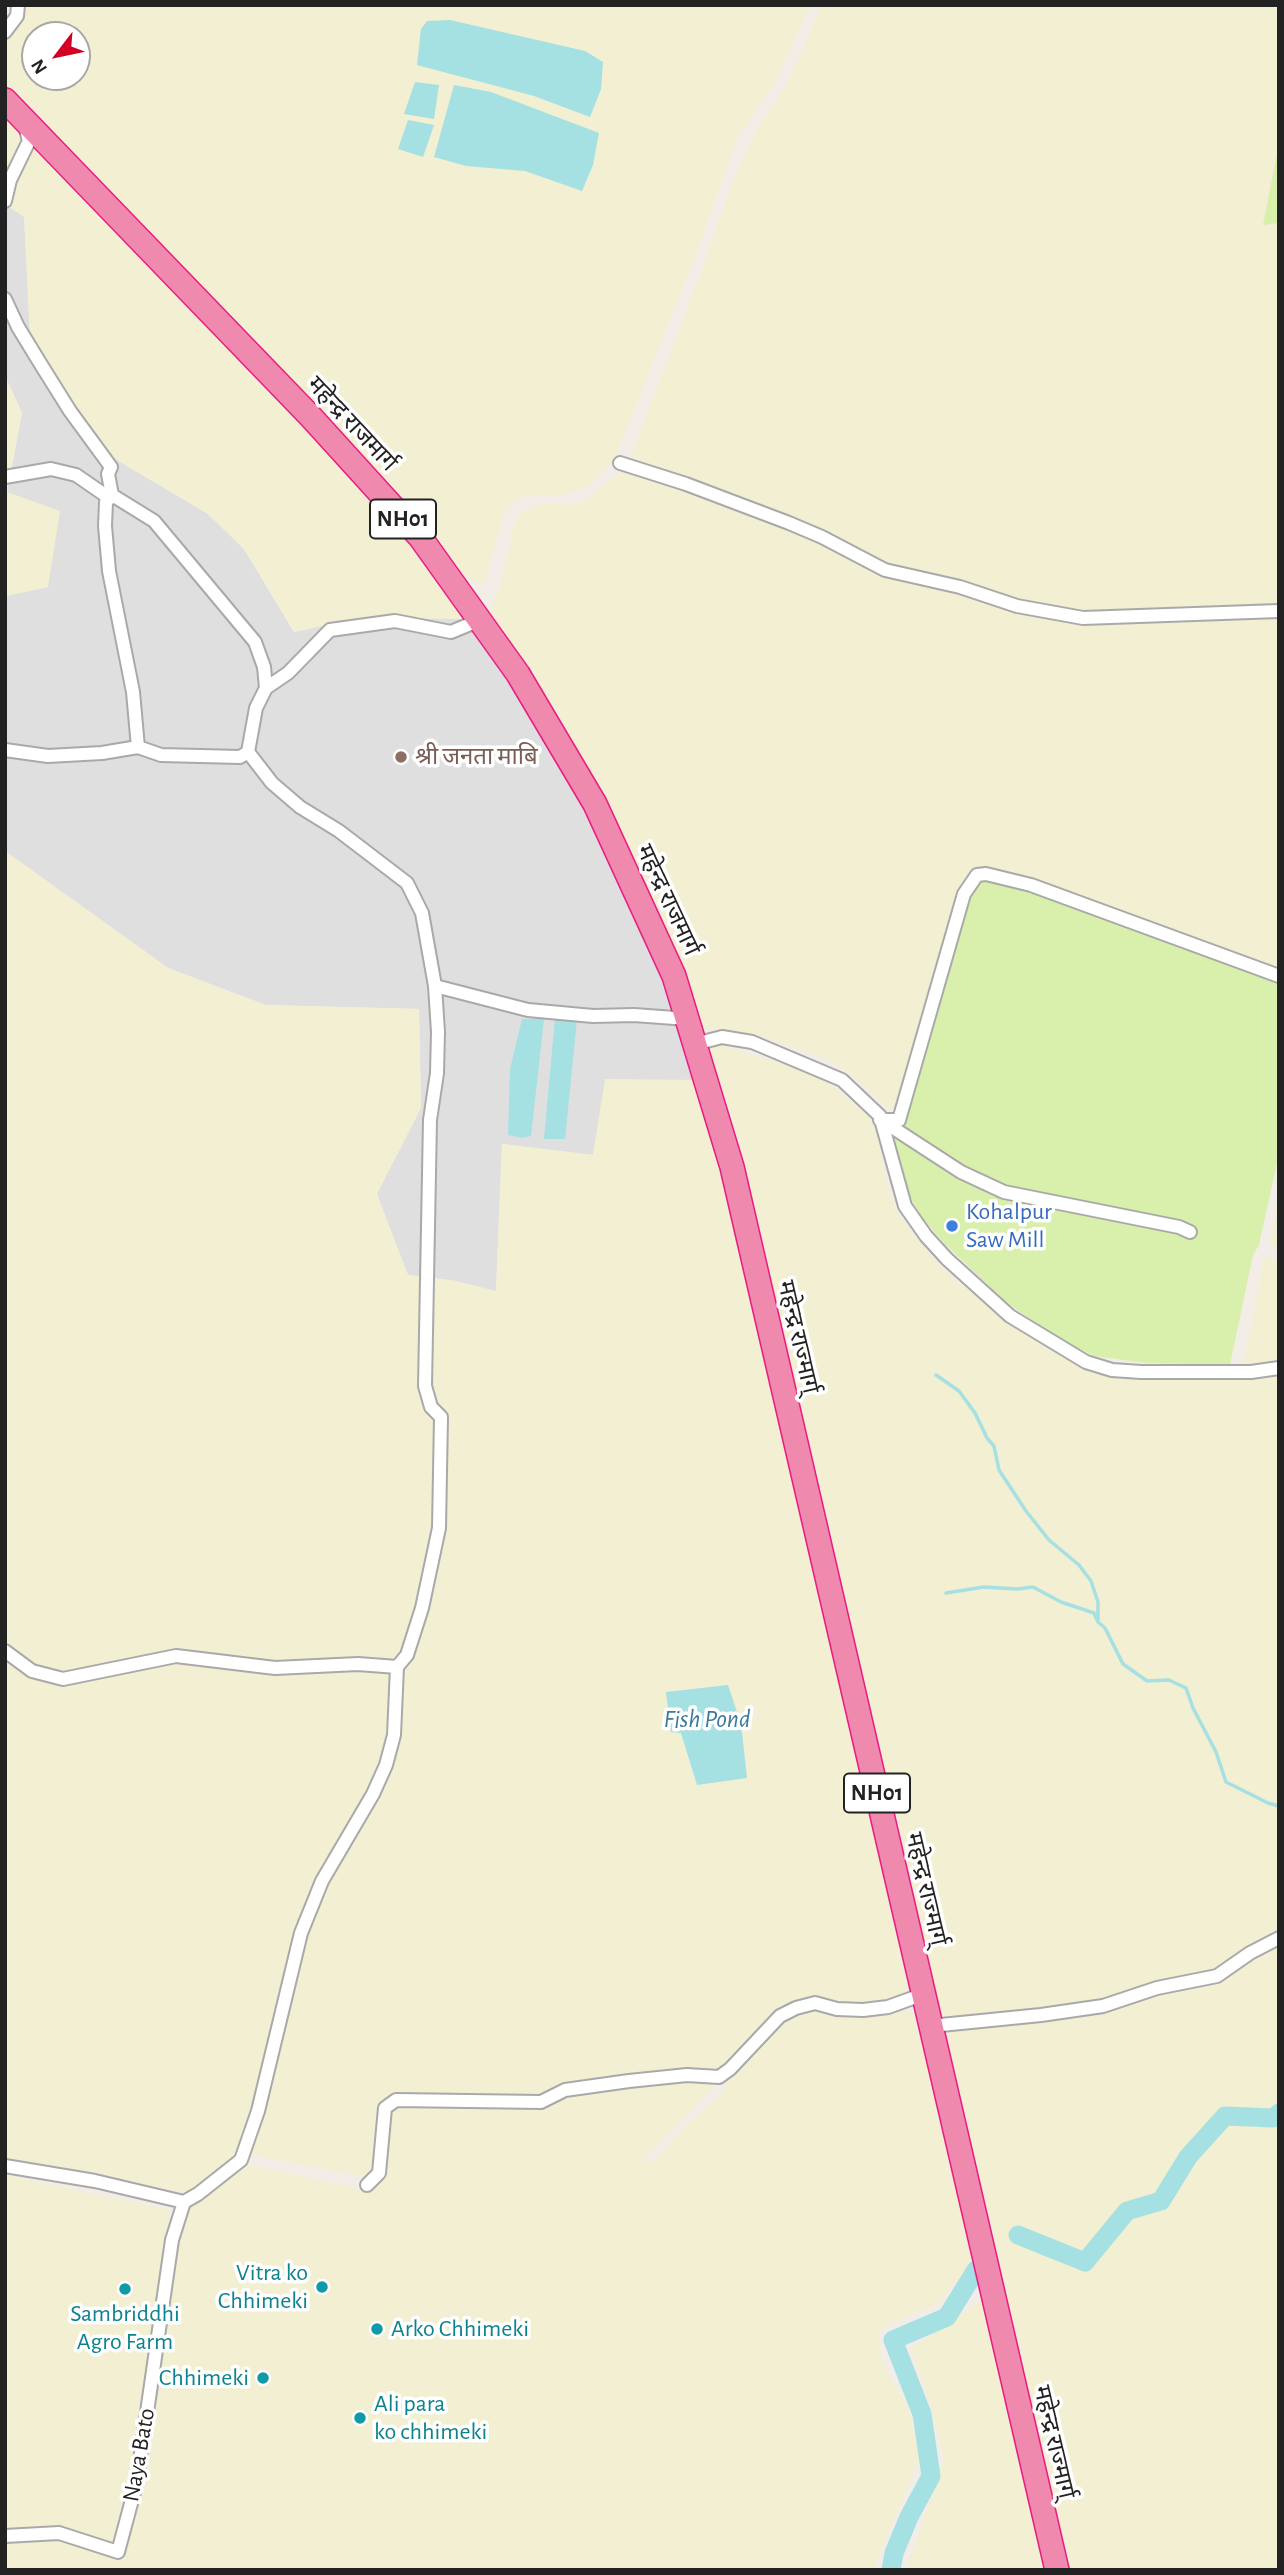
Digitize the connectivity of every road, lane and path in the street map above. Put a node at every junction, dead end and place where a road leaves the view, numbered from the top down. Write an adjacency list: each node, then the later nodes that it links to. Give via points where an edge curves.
1 (18, 5): 2 (street, via 18,16)
2 (5, 32)
3 (5, 100): 4 (highway, महेन्द्र राजमार्ग / NH01)
4 (24, 118): 5 (street, via 29,141); 11 (highway, महेन्द्र राजमार्ग / NH01, via 411,527)
5 (5, 201)
6 (5, 299): 9 (street, via 70,411 111,467)
7 (620, 463): 10 (street, via 789,523 885,570 1017,606 1083,618)
8 (5, 477): 9 (street, via 51,469 76,475)
9 (112, 495): 12 (street, via 154,521 237,619 255,642); 13 (street, via 106,502 105,526 109,571 133,692)
10 (1279, 611)
11 (480, 620): 12 (street, via 451,632 395,621 330,630); 18 (highway, महेन्द्र राजमार्ग / NH01, via 518,674 595,804 674,976)
12 (267, 688): 15 (street, via 256,708)
13 (138, 747): 14 (street, via 48,756); 15 (street, via 161,755 240,757)
14 (5, 750)
15 (248, 752): 17 (street, via 272,783 300,807 407,883 422,913)
16 (1279, 976): 20 (street, via 1031,885 977,875 964,894 899,1120)
17 (435, 986): 18 (street, via 528,1010); 24 (street, via 438,1046 430,1120 425,1386 431,1407 441,1417 439,1528 422,1608 407,1655)
18 (688, 1019): 19 (highway, महेन्द्र राज्मार्ग् / NH01)
19 (695, 1044): 20 (street, via 722,1037 752,1042 842,1080); 26 (highway, महेन्द्र राज्मार्ग् / NH01, via 732,1167)
20 (880, 1120): 21 (street, via 961,1172 1004,1192); 22 (street, via 905,1206 926,1236 1010,1316 1053,1344 1112,1370 1221,1373)
21 (1190, 1232)
22 (1279, 1368)
23 (5, 1651): 24 (street, via 32,1671 62,1679 176,1656 275,1668)
24 (397, 1667): 30 (street, via 394,1735 386,1765 322,1881 300,1933 258,2112 241,2160)
25 (1279, 1938): 27 (street, via 1217,1976 1157,1988 1103,2006)
26 (924, 1994): 27 (highway, महेन्द्र राज्मार्ग् / NH01); 29 (street, via 863,2010 815,2003 796,2008 780,2016 719,2077 629,2081 565,2090 541,2102 396,2100 385,2108 379,2173)
27 (931, 2026): 32 (highway, महेन्द्र राज्मार्ग् / NH01)
28 (5, 2166): 30 (street)
29 (368, 2185)
30 (184, 2202): 31 (street, Naya Bato, via 172,2241 137,2481 118,2552 59,2533)
31 (5, 2536)
32 (1057, 2570)

